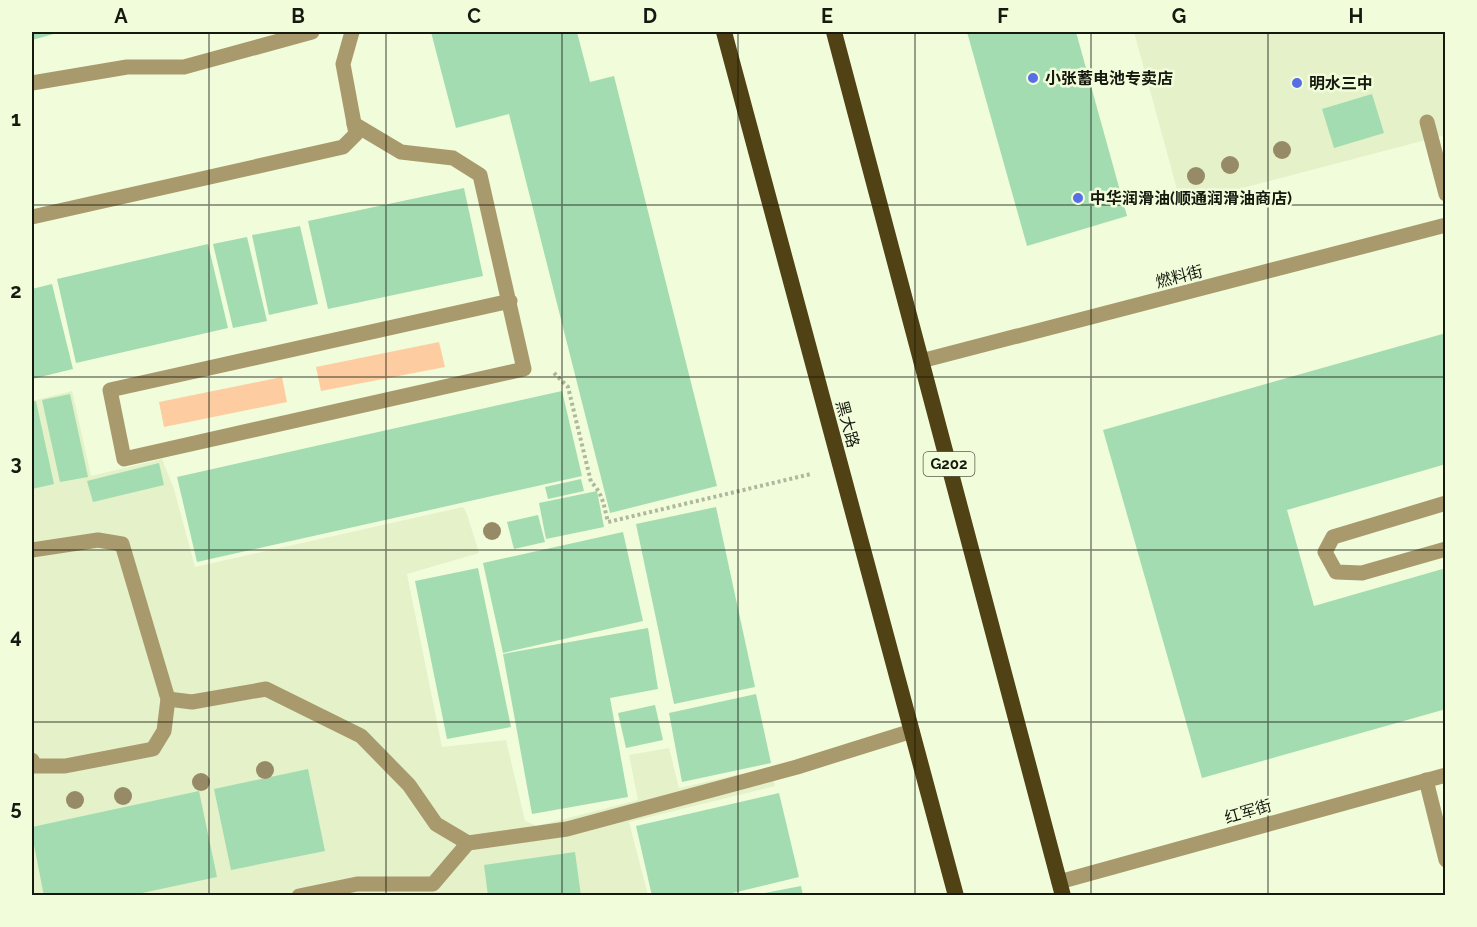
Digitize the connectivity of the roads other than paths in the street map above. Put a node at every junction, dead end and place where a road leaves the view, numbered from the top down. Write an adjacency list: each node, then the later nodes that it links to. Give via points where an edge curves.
1 (312, 32): 5 (street, via 184,67 127,67)
2 (352, 32): 7 (street, via 343,64)
3 (724, 32): 17 (highway, 黑大路)
4 (834, 32): 12 (highway, G202)
5 (32, 83)
6 (1427, 122): 8 (street)
7 (354, 124): 9 (street, via 356,134 343,147); 11 (street, via 401,152 453,158 480,175)
8 (1446, 194)
9 (32, 217)
10 (1446, 225): 12 (street, 燃料街)
11 (510, 301): 11 (street, via 524,369 124,459 110,390)
12 (921, 361): 23 (highway, G202)
13 (1446, 503): 14 (street, via 1332,537 1325,552 1335,572 1362,573)
14 (1446, 549)
15 (32, 550): 16 (street, via 98,540 122,544)
16 (168, 699): 18 (street, via 164,731 153,749 65,766 35,766); 21 (street, via 192,702 266,689 361,736 409,785 436,824)
17 (912, 731): 21 (street, via 797,767 567,829); 26 (highway, 黑大路)
18 (32, 760)
19 (1446, 775): 20 (street, 红军街)
20 (1426, 780): 22 (street); 23 (street, 红军街)
21 (468, 843): 24 (street)
22 (1446, 860)
23 (1061, 889)
24 (435, 890): 25 (street, via 357,884)
25 (299, 896)
26 (956, 896)

